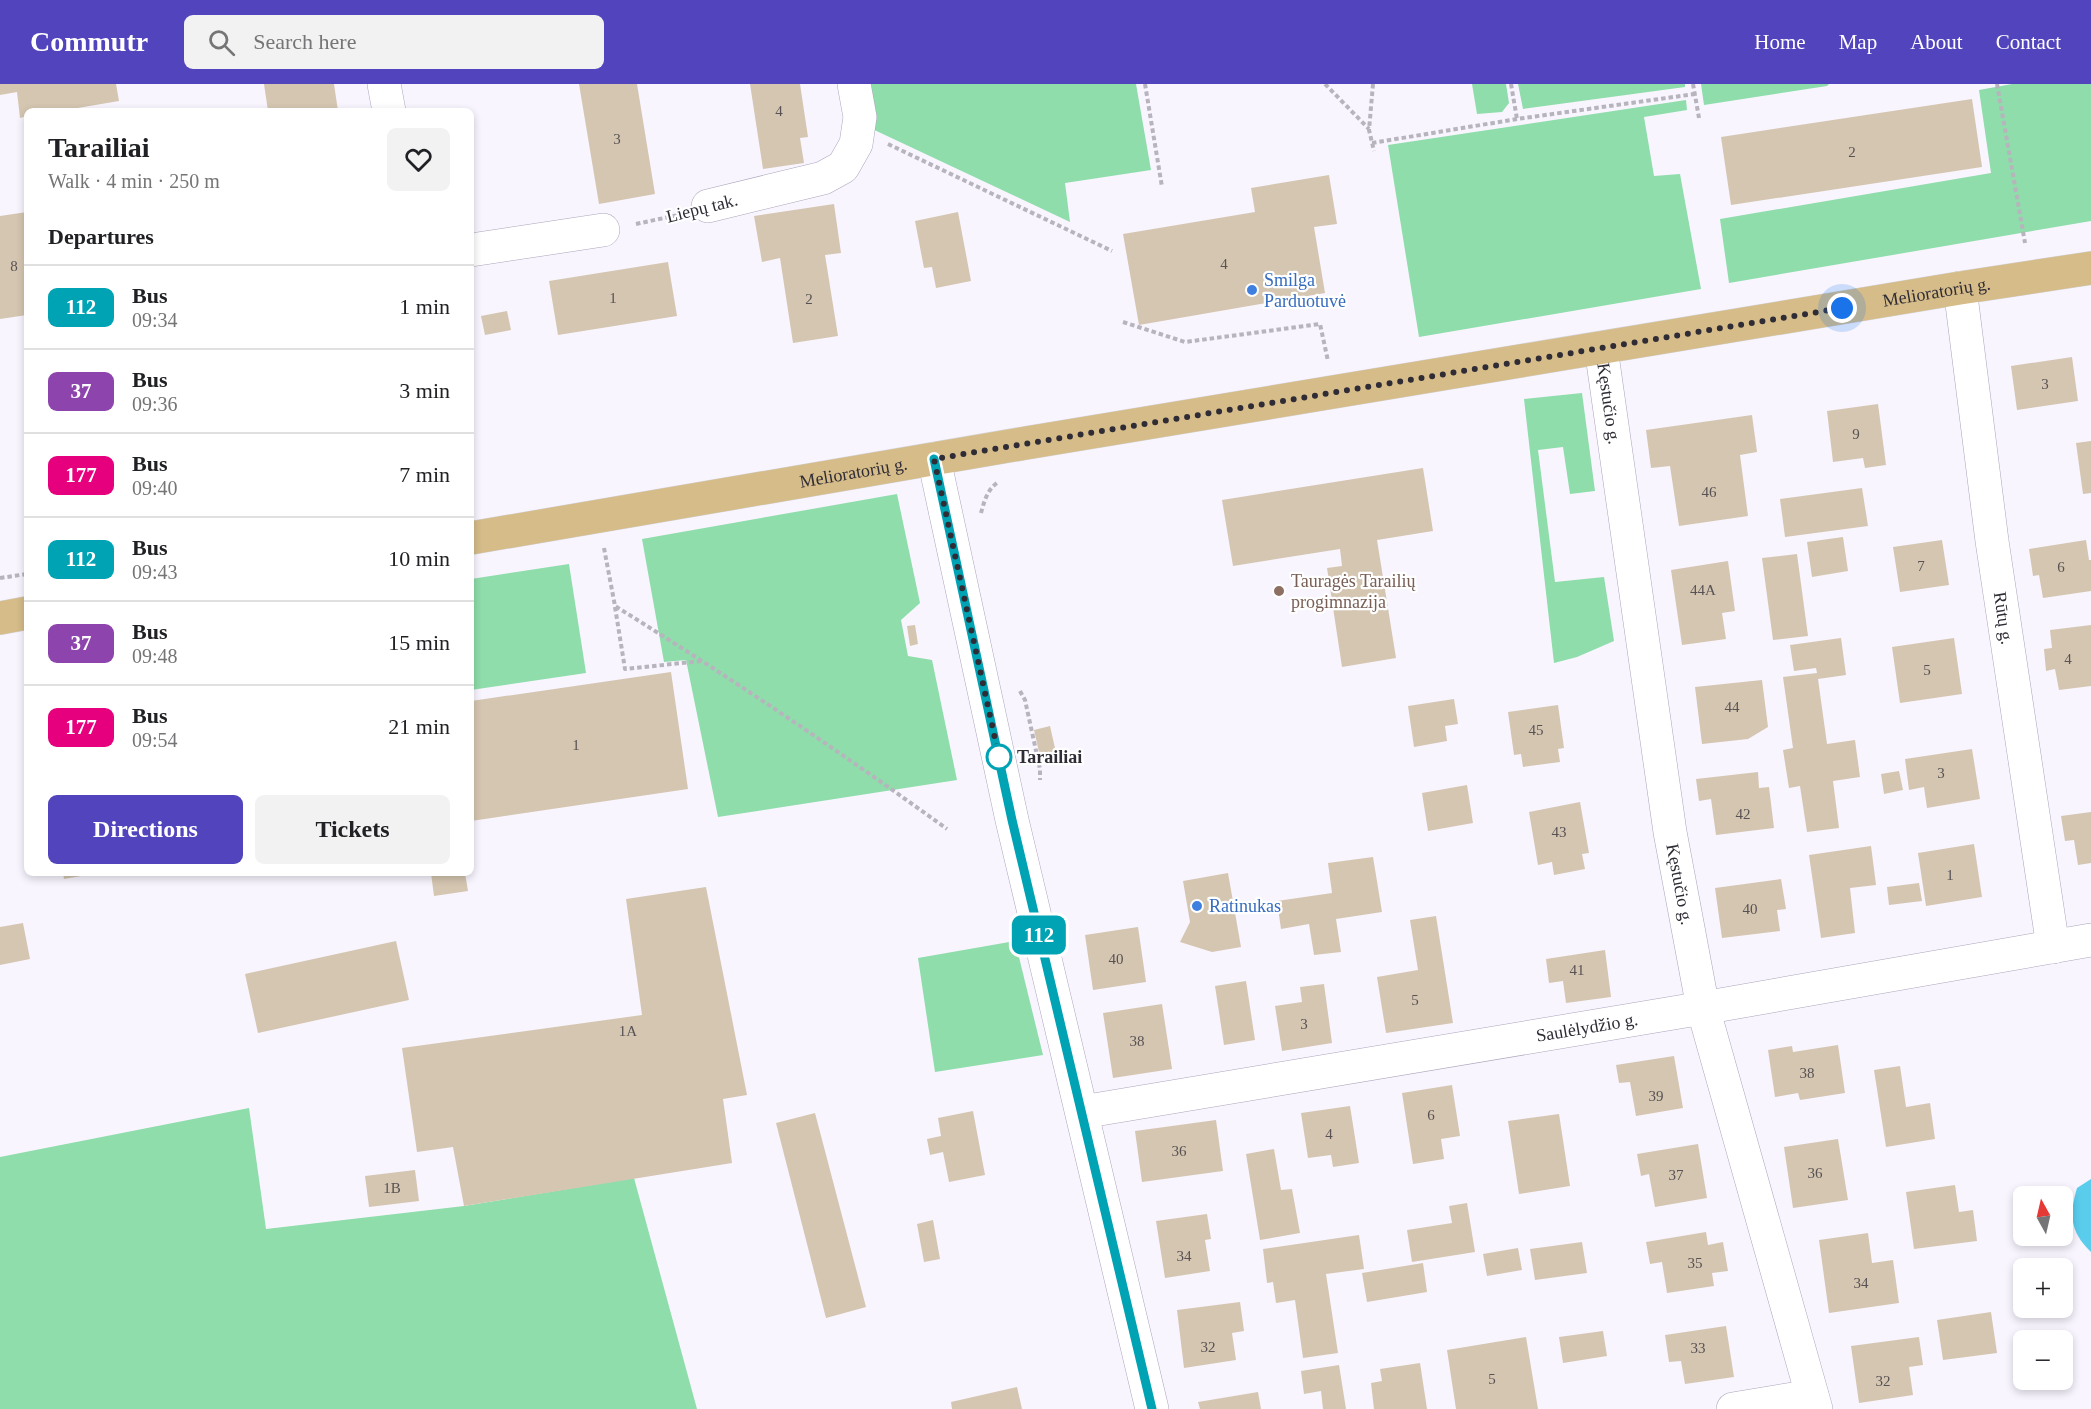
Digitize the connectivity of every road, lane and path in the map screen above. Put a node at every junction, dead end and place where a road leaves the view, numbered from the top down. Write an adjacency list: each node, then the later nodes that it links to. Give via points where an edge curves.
1 (384, 84): 10 (street)
2 (854, 84): 13 (street, Liepų tak., via 860,117)
3 (1145, 84): 17 (path)
4 (1325, 84): 14 (path)
5 (1373, 84): 14 (path)
6 (1511, 84): 12 (path)
7 (1693, 84): 9 (path)
8 (1997, 84): 20 (path)
9 (1695, 94): 11 (path); 12 (path)
10 (388, 108)
11 (1699, 118)
12 (1517, 119): 15 (path)
13 (858, 130): 18 (street, Liepų tak., via 856,144 843,167 823,178); 22 (path)
14 (1369, 130): 15 (path)
15 (1372, 143): 16 (path)
16 (1374, 151)
17 (1162, 187)
18 (708, 206): 19 (path, Liepų tak., via 691,213)
19 (603, 230): 21 (street)
20 (2025, 243)
21 (474, 250)
22 (1112, 251)
23 (2091, 268): 24 (main road, Melioratorių g.)
24 (1960, 288): 26 (main road, Melioratorių g.); 43 (street, Rūtų g., via 1992,541)
25 (1123, 322): 27 (path, via 1185,342 1320,324)
26 (1601, 348): 28 (main road, Melioratorių g.); 44 (street, Kęstučio g., via 1670,832)
27 (1328, 363)
28 (934, 459): 31 (main road, Melioratorių g.); 45 (street, via 1014,830)
29 (999, 482): 30 (path, via 992,487)
30 (980, 515)
31 (598, 516): 32 (main road, Melioratorių g.); 35 (path)
32 (474, 537)
33 (24, 574): 34 (path)
34 (0, 578)
35 (615, 606): 38 (path); 38 (path, via 625,669)
36 (24, 614): 37 (main road)
37 (0, 618)
38 (702, 661): 41 (path)
39 (1014, 682): 40 (path, via 1025,700 1040,768)
40 (1039, 791)
41 (947, 829)
42 (2091, 940): 43 (street, Saulėlydžio g.)
43 (2053, 947): 44 (street, Saulėlydžio g.)
44 (1703, 1008): 45 (street, Saulėlydžio g.); 46 (street, Kęstučio g.)
45 (1082, 1112): 47 (street)
46 (1814, 1402): 48 (street)
47 (1152, 1409)
48 (1733, 1409)

